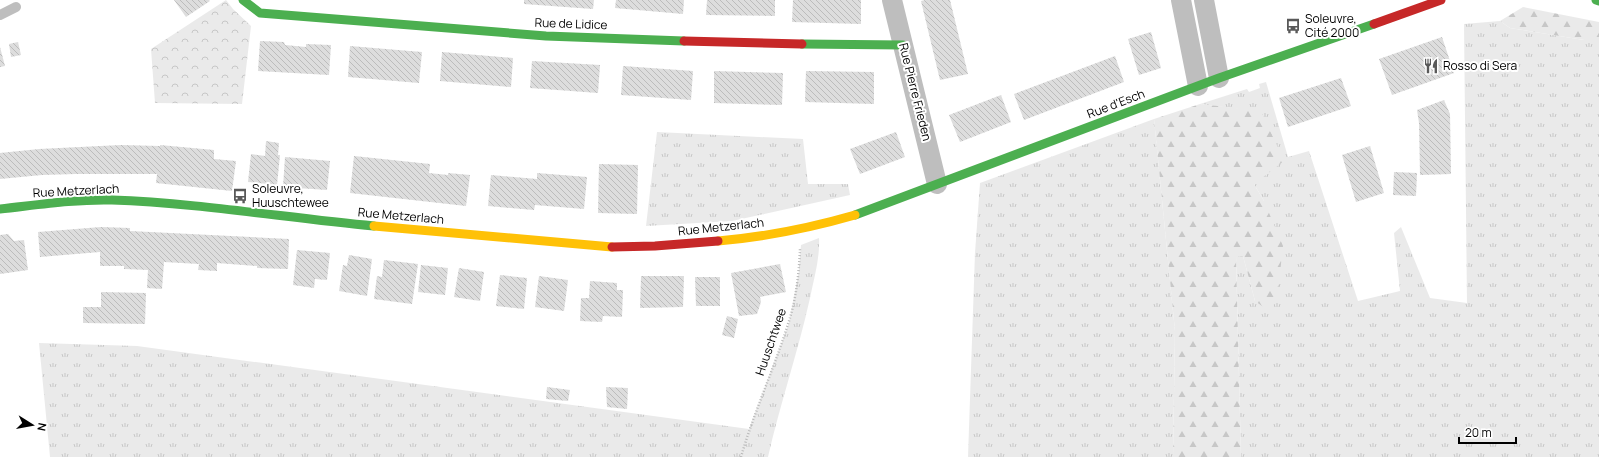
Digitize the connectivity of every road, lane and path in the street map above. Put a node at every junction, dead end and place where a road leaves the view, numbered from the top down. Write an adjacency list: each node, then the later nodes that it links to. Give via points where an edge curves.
1 (243, 0): 10 (main road, Rue de Lidice, via 260,13 546,36 728,43)
2 (892, 0): 10 (street, Rue Pierre Frieden)
3 (1181, 0): 12 (street)
4 (1204, 0): 11 (street)
5 (1441, 0): 11 (main road, Rue d'Esch)
6 (1596, 0): 7 (main road)
7 (1599, 1)
8 (16, 7): 9 (lane)
9 (0, 15)
10 (903, 45): 13 (street, Rue Pierre Frieden)
11 (1219, 78): 12 (main road, Rue d'Esch)
12 (1198, 86): 13 (main road, Rue d'Esch)
13 (937, 184): 15 (main road, Rue d'Esch, via 855,215)
14 (0, 209): 15 (main road, Rue Metzerlach, via 51,202 110,200 161,203 607,247 642,247 729,240)
15 (799, 229): 16 (path, Huuschtwee, via 799,272 789,323)
16 (741, 457)

